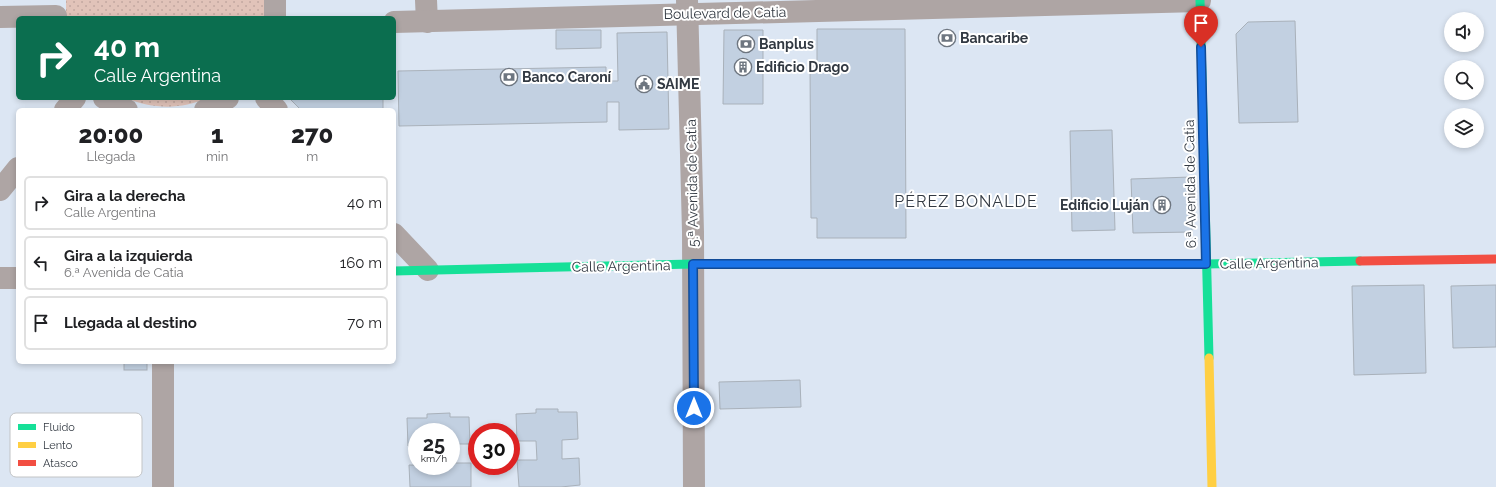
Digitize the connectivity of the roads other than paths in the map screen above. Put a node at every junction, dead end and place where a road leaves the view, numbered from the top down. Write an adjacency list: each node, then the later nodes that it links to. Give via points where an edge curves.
1 (276, 0): 7 (street)
2 (426, 0): 10 (street)
3 (1200, 0): 4 (street, Boulevard de Catia); 24 (street, 6.ª Avenida de Catia)
4 (969, 4): 5 (street, Boulevard de Catia)
5 (687, 7): 10 (street, Boulevard de Catia); 23 (street, 5.ª Avenida de Catia)
6 (56, 11): 8 (street)
7 (275, 16)
8 (0, 17)
9 (396, 22): 10 (street, Boulevard de Catia)
10 (427, 22)
11 (73, 100): 15 (street)
12 (108, 100): 16 (street)
13 (224, 100): 17 (street)
14 (268, 100): 18 (street)
15 (67, 108)
16 (122, 108)
17 (208, 108)
18 (275, 108)
19 (16, 170): 20 (street)
20 (0, 190)
21 (396, 236): 25 (street)
22 (1496, 259): 24 (street, Calle Argentina)
23 (693, 264): 24 (street, Calle Argentina); 25 (street, Calle Argentina); 31 (street, 5.ª Avenida de Catia)
24 (1206, 264): 32 (street, 6.ª Avenida de Catia)
25 (428, 270): 26 (street, Calle Argentina)
26 (396, 271)
27 (0, 278): 28 (street)
28 (16, 278)
29 (163, 364): 30 (street)
30 (163, 487)
31 (694, 487)
32 (1212, 487)

